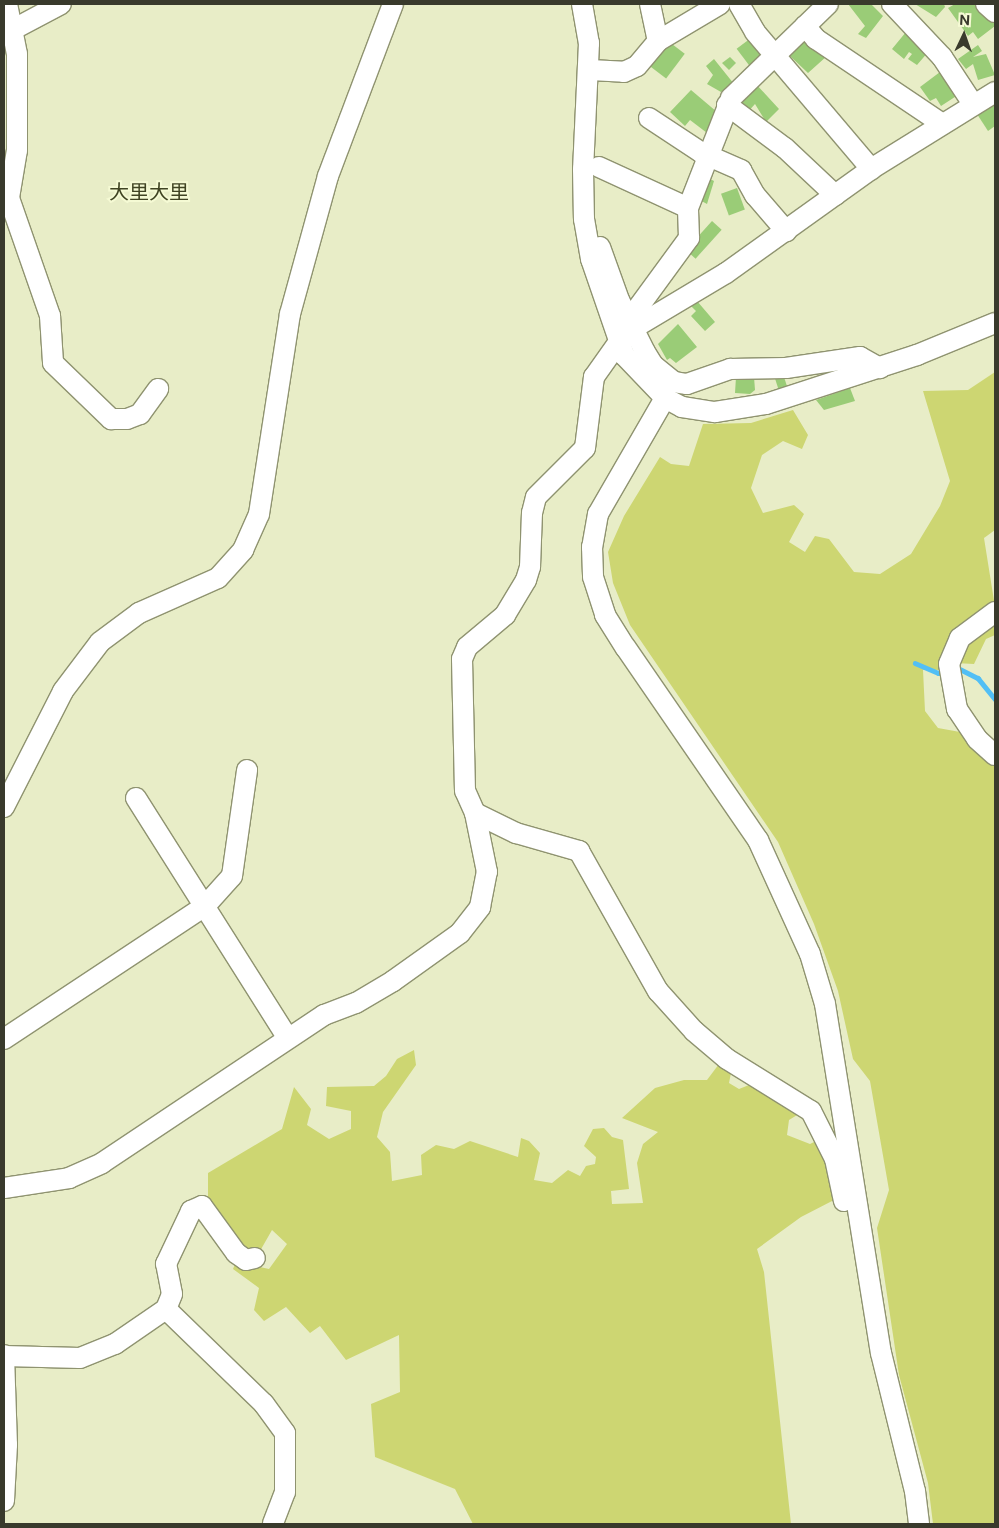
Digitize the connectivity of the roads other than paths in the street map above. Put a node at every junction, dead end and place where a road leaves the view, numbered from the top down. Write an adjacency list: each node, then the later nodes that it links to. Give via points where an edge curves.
1 (7, 4): 13 (street)
2 (61, 4): 13 (street)
3 (393, 4): 40 (street, via 328,176 290,314 259,514 243,550 218,578 140,613 100,642 63,690)
4 (582, 4): 16 (street)
5 (650, 4): 14 (street)
6 (720, 4): 14 (street)
7 (739, 4): 15 (street, via 755,32)
8 (892, 4): 18 (street, via 942,57)
9 (986, 4): 11 (street)
10 (821, 6): 12 (street)
11 (995, 12)
12 (805, 26): 15 (street); 21 (street, via 816,40)
13 (14, 29): 26 (street, via 17,150)
14 (658, 41): 16 (street, via 637,66 624,72)
15 (775, 55): 19 (street); 24 (street)
16 (590, 70): 29 (street, via 583,169)
17 (995, 92): 18 (street)
18 (973, 104): 21 (street)
19 (726, 106): 22 (street); 25 (street, via 785,148)
20 (650, 118): 22 (street)
21 (941, 123): 24 (street)
22 (711, 156): 27 (street); 28 (street, via 741,170 755,195)
23 (599, 167): 27 (street)
24 (871, 169): 25 (street)
25 (835, 195): 28 (street)
26 (6, 199): 34 (street, via 50,316 53,363 111,419 127,419 140,414)
27 (688, 208): 31 (street, via 689,238)
28 (786, 232): 31 (street)
29 (586, 234): 31 (street, via 594,234 598,240); 32 (street)
30 (995, 323): 33 (street)
31 (632, 324): 33 (street, via 652,364 681,385 730,369 786,368 860,358)
32 (618, 343): 35 (street, via 636,371); 41 (street, via 594,377 585,448 536,497 526,580 506,615 467,646 462,659 462,759 465,791)
33 (880, 368): 35 (street, via 766,404 727,412 702,411)
34 (158, 389)
35 (665, 398): 46 (street, via 598,514 592,547 593,577 605,615 740,811 776,872 810,954 825,1004)
36 (995, 612): 37 (street, via 960,638 950,674 966,724)
37 (995, 755)
38 (247, 770): 42 (street, via 232,876)
39 (136, 798): 42 (street)
40 (4, 807)
41 (475, 813): 43 (street, via 487,872 480,907 460,934 386,986 356,1003 324,1014); 46 (street, via 516,833 579,851 658,991 694,1031 727,1059 811,1111 835,1159 845,1206)
42 (205, 906): 43 (street); 44 (street)
43 (288, 1038): 45 (street, via 102,1163 69,1178)
44 (4, 1039)
45 (4, 1188)
46 (858, 1207): 52 (street, via 881,1353 915,1491)
47 (255, 1258): 48 (street, via 246,1260 236,1253 202,1206 192,1211 166,1264 172,1294)
48 (166, 1309): 49 (street, via 115,1344 80,1358); 51 (street, via 264,1404 285,1433 285,1492)
49 (4, 1355): 50 (street, via 7,1445)
50 (4, 1500)
51 (273, 1524)
52 (918, 1524)

